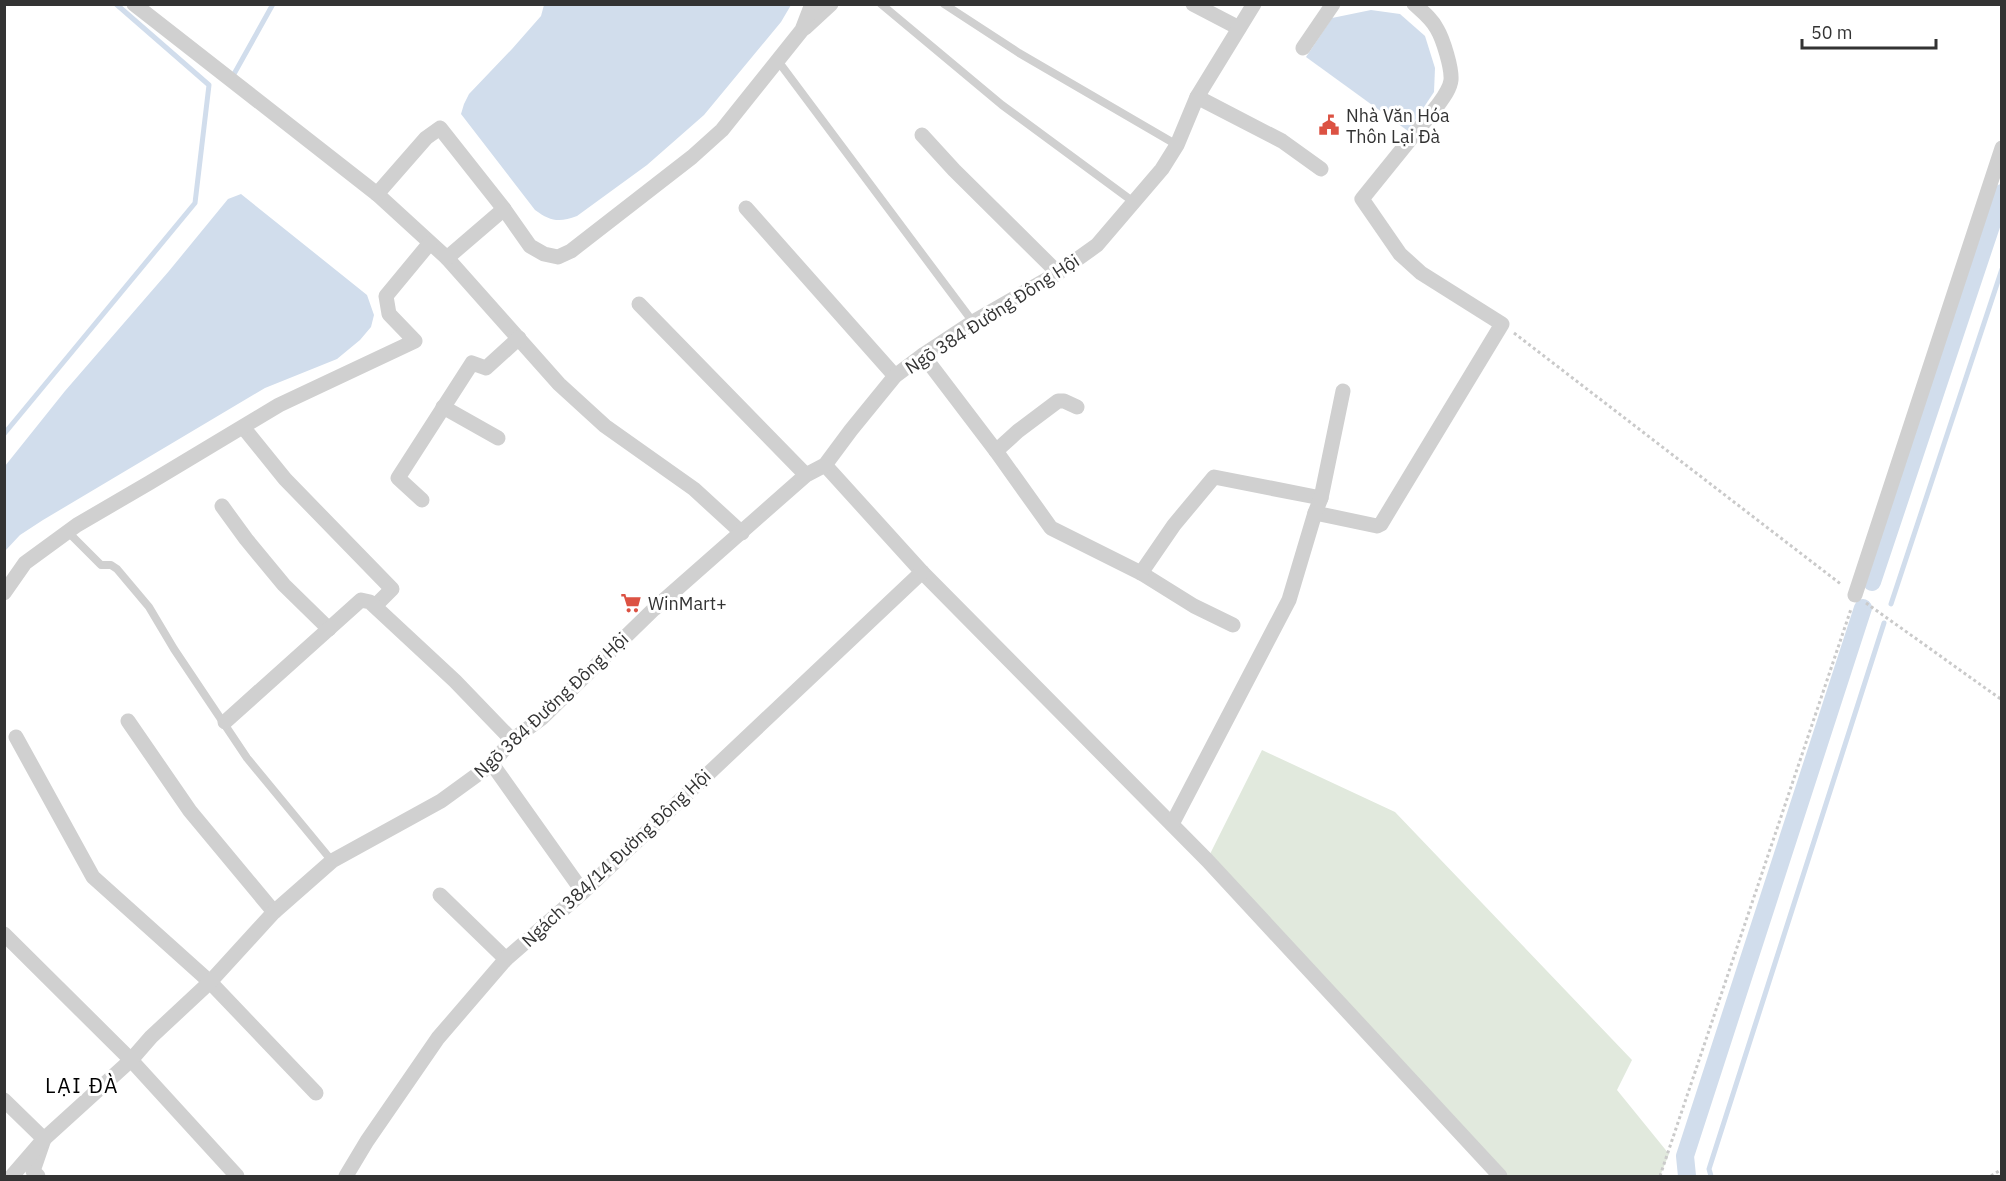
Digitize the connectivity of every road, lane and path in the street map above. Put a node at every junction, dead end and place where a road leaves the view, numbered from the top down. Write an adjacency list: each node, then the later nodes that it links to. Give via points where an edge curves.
1 (134, 4): 19 (street)
2 (812, 4): 11 (street)
3 (831, 4): 11 (street)
4 (881, 4): 20 (lane, via 1002,105)
5 (944, 4): 16 (lane, via 1019,53)
6 (1193, 4): 10 (street)
7 (1254, 4): 10 (street, Ngõ 384 Đường Đông Hội)
8 (1333, 4): 12 (street)
9 (1414, 4): 28 (street, via 1438,30 1451,80 1438,105 1362,199 1400,254 1421,273)
10 (1239, 28): 14 (street, Ngõ 384 Đường Đông Hội)
11 (802, 30): 13 (street)
12 (1303, 48)
13 (778, 61): 22 (street, via 714,137 571,251 558,257 530,246); 27 (lane)
14 (1197, 98): 16 (street, Ngõ 384 Đường Đông Hội); 18 (street, via 1282,141)
15 (922, 135): 25 (street)
16 (1177, 145): 20 (street, Ngõ 384 Đường Đông Hội)
17 (2001, 148): 48 (street)
18 (1321, 169)
19 (377, 194): 22 (street, via 426,138 440,128); 23 (street)
20 (1135, 203): 25 (street, Ngõ 384 Đường Đông Hội, via 1097,245)
21 (746, 208): 31 (street)
22 (504, 209): 24 (street)
23 (429, 244): 24 (street); 35 (street, via 386,296 389,314 415,341)
24 (447, 258): 29 (street)
25 (1058, 273): 27 (street, Ngõ 384 Đường Đông Hội)
26 (639, 304): 39 (street)
27 (973, 322): 30 (street, Ngõ 384 Đường Đông Hội)
28 (1502, 324): 42 (street, via 1381,524 1377,526); 48 (path)
29 (519, 338): 33 (street, via 486,368 472,363); 44 (street, via 559,384 605,426 694,489)
30 (923, 355): 31 (street, Ngõ 384 Đường Đông Hội); 37 (street)
31 (895, 376): 38 (street, Ngõ 384 Đường Đông Hội)
32 (1343, 391): 42 (street)
33 (443, 407): 36 (street); 40 (street, via 398,478)
34 (1077, 407): 37 (street, via 1058,401)
35 (243, 426): 43 (street); 49 (street, via 285,479 392,589)
36 (498, 438)
37 (996, 451): 46 (street, via 1051,528)
38 (825, 465): 39 (street, Ngõ 384 Đường Đông Hội); 45 (street)
39 (806, 475): 44 (street, Ngõ 384 Đường Đông Hội)
40 (422, 500)
41 (222, 506): 51 (street, via 284,585)
42 (1318, 506): 46 (street, via 1214,477); 58 (street, via 1289,600)
43 (67, 531): 47 (street, via 25,563); 54 (lane, via 101,565 117,569 149,607)
44 (742, 533): 56 (street, Ngõ 384 Đường Đông Hội, via 654,609 542,718)
45 (922, 572): 58 (street); 60 (street, Ngách 384/14 Đường Đông Hội)
46 (1141, 573): 50 (street)
47 (4, 593)
48 (1855, 596): 52 (path); 76 (path)
49 (375, 606): 51 (street, via 361,600); 56 (street)
50 (1233, 625)
51 (329, 629): 54 (street)
52 (2001, 700)
53 (128, 721): 62 (street, via 190,811)
54 (225, 722): 59 (lane, via 247,758)
55 (16, 737): 65 (street, via 93,877)
56 (512, 740): 57 (street, Ngõ 384 Đường Đông Hội)
57 (492, 764): 59 (street, Ngõ 384 Đường Đông Hội, via 441,801); 60 (street)
58 (1172, 824): 75 (street)
59 (333, 861): 62 (street, Ngõ 384 Đường Đông Hội)
60 (583, 892): 64 (street, Ngách 384/14 Đường Đông Hội)
61 (440, 895): 64 (street)
62 (274, 912): 65 (street, Ngõ 384 Đường Đông Hội)
63 (4, 934): 66 (street)
64 (506, 959): 74 (street, Ngách 384/14 Đường Đông Hội, via 438,1038)
65 (210, 982): 66 (street, Ngõ 384 Đường Đông Hội); 67 (street)
66 (131, 1060): 69 (street, Ngõ 384 Đường Đông Hội); 73 (street)
67 (316, 1093)
68 (4, 1100): 69 (street)
69 (44, 1139): 71 (street, Ngõ 384 Đường Đông Hội); 72 (street, via 33,1171)
70 (2001, 1169): 77 (path)
71 (12, 1176)
72 (38, 1176)
73 (237, 1176)
74 (346, 1176)
75 (1500, 1176)
76 (1660, 1176)
77 (1992, 1176)

